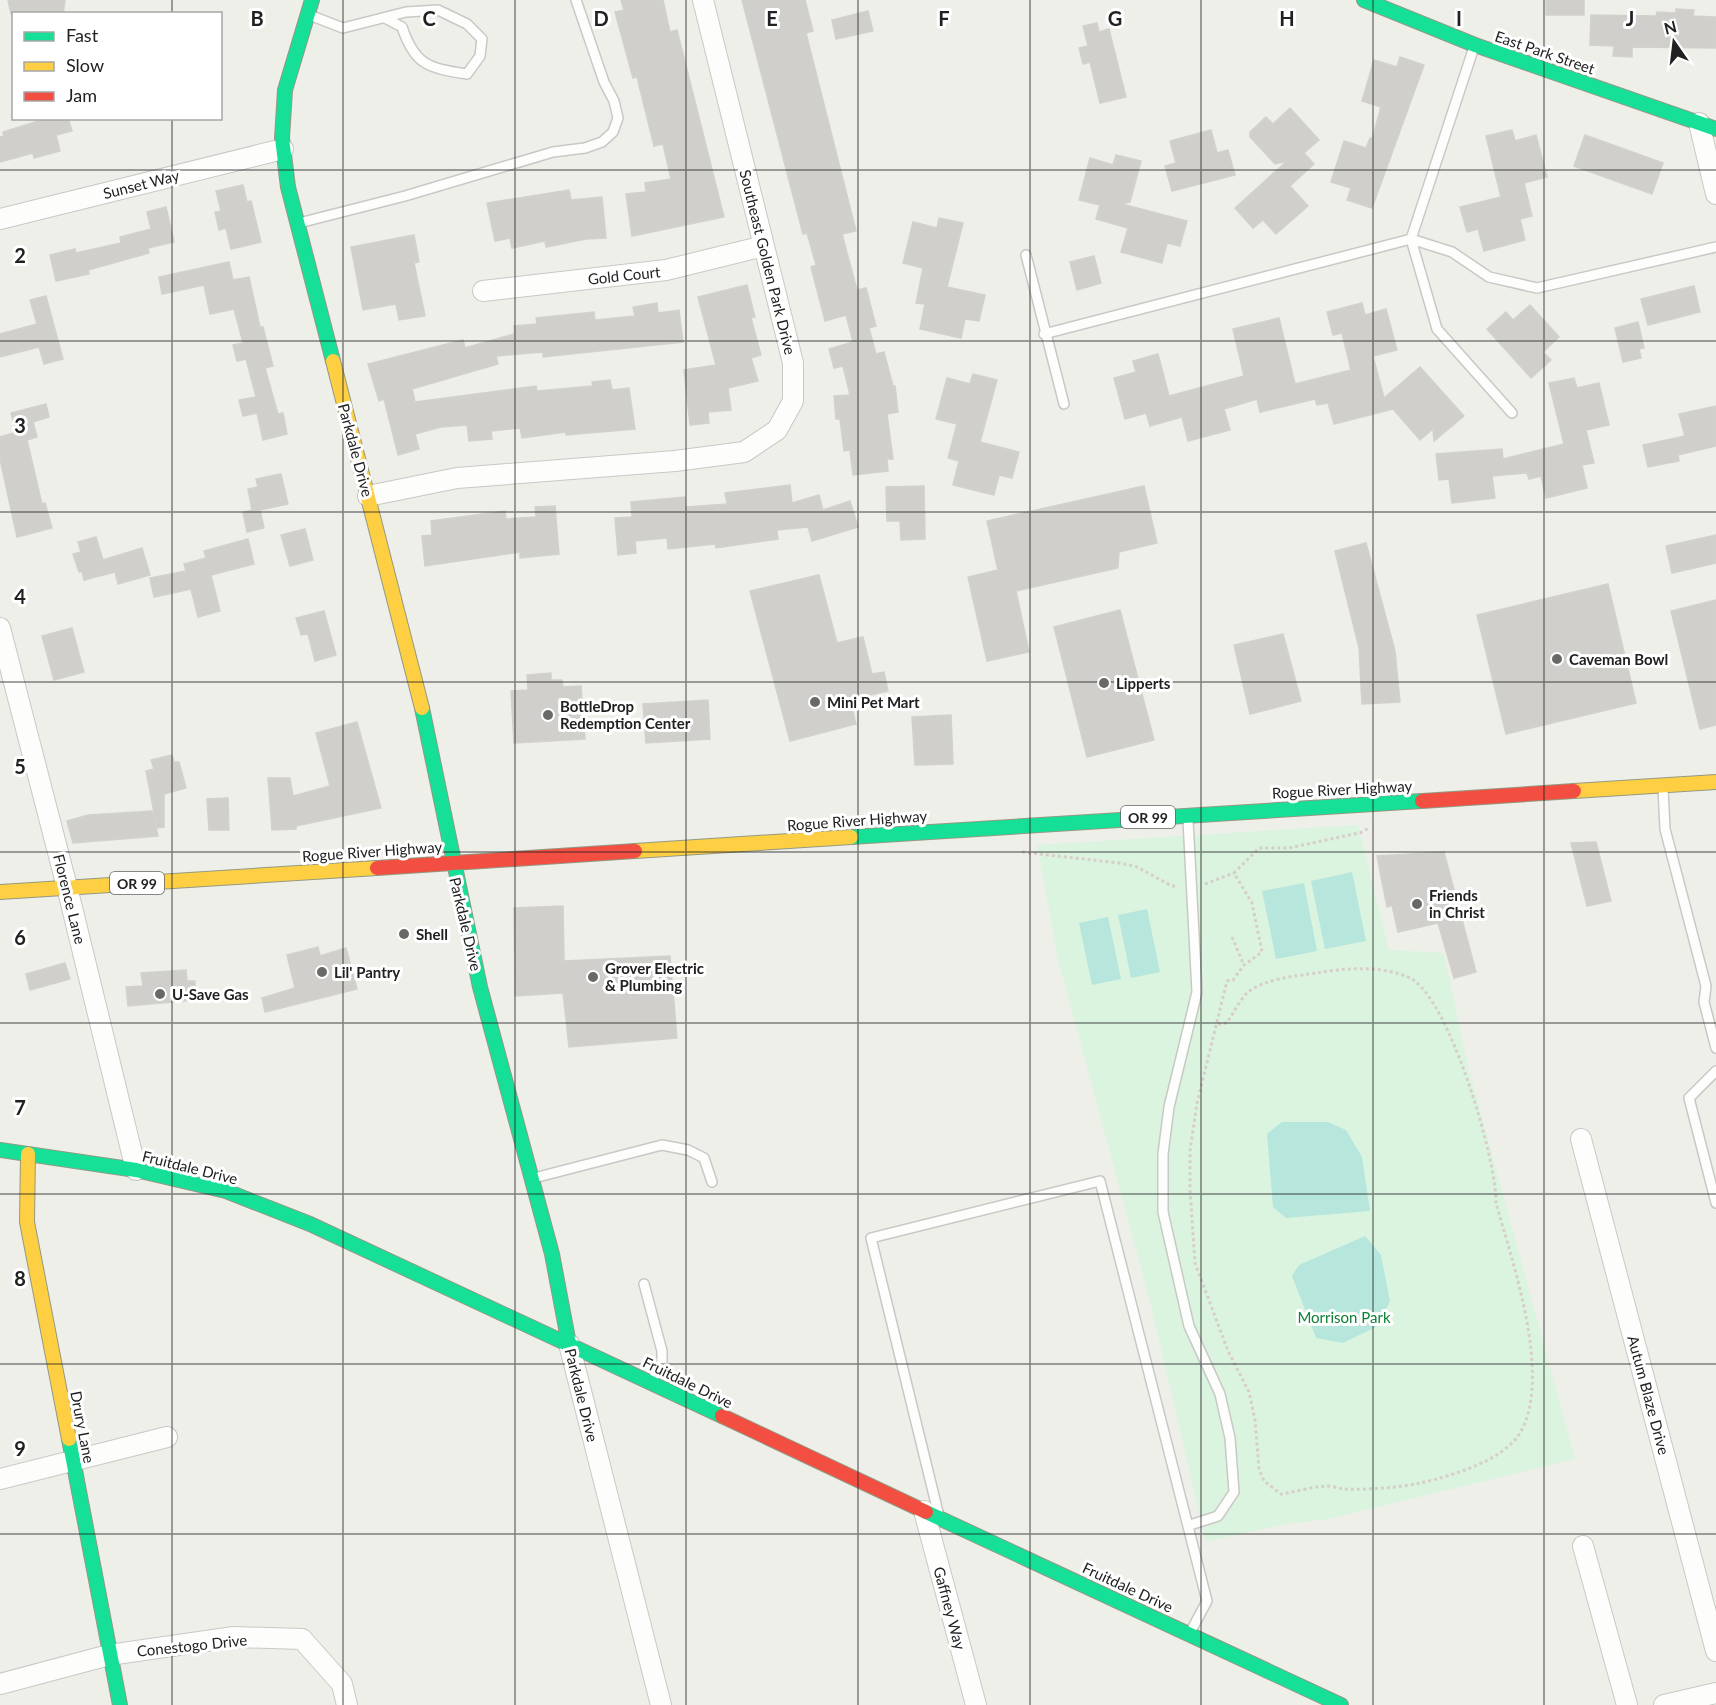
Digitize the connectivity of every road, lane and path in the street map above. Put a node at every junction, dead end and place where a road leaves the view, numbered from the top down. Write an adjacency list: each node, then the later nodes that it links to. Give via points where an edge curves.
1 (312, 0): 5 (main road, Parkdale Drive)
2 (576, 0): 12 (lane, via 618,118 614,132 602,142)
3 (704, 0): 14 (street, Southeast Golden Park Drive)
4 (1364, 0): 7 (main road, East Park Street)
5 (310, 16): 6 (lane, via 343,28); 9 (main road, Parkdale Drive, via 286,88 280,118)
6 (385, 18): 6 (lane, via 438,10 467,24 482,39 480,56 467,74 434,69 410,50 402,27)
7 (1475, 45): 8 (main road, East Park Street); 13 (lane)
8 (1707, 126): 10 (street)
9 (283, 149): 11 (street, Sunset Way); 12 (main road, Parkdale Drive)
10 (1716, 194)
11 (0, 219)
12 (297, 223): 21 (main road, Parkdale Drive)
13 (1411, 238): 15 (lane, via 1452,252 1489,277 1538,288); 18 (lane); 20 (lane, via 1437,329)
14 (764, 246): 17 (street, Gold Court, via 666,270); 21 (street, Southeast Golden Park Drive, via 793,363 792,401 777,430 744,452 457,478)
15 (1716, 247)
16 (1026, 255): 18 (lane)
17 (483, 291)
18 (1044, 334): 19 (lane)
19 (1064, 404)
20 (1512, 413)
21 (368, 496): 28 (main road, Parkdale Drive, via 420,700)
22 (0, 628): 31 (street, Florence Lane)
23 (1716, 782): 24 (main road, Rogue River Highway / OR 99)
24 (1663, 786): 25 (main road, Rogue River Highway / OR 99); 36 (lane, via 1665,829 1706,986 1704,1002)
25 (1188, 815): 28 (main road, Rogue River Highway / OR 99); 30 (lane)
26 (1370, 826): 29 (path, via 1363,832 1308,844 1259,848)
27 (1018, 850): 30 (path, via 1034,855 1119,862 1172,886)
28 (452, 862): 31 (main road, Rogue River Highway / OR 99); 42 (main road, Parkdale Drive, via 480,987)
29 (1234, 873): 30 (path); 34 (path, via 1252,903 1262,952)
30 (1192, 885): 52 (lane, via 1197,992 1168,1107 1163,1212 1189,1326 1220,1394 1230,1438 1234,1492 1218,1516)
31 (68, 887): 32 (main road, Rogue River Highway / OR 99); 41 (street, Florence Lane)
32 (0, 892)
33 (1232, 937): 34 (path)
34 (1244, 965): 35 (path, via 1233,980 1227,981)
35 (1218, 1024): 35 (path, via 1227,1023 1246,994 1262,984 1344,969 1374,969 1411,978 1432,998 1464,1066 1473,1098 1497,1186 1496,1203 1533,1360 1531,1400 1520,1433 1495,1457 1419,1483 1341,1489 1326,1486 1281,1494 1264,1481 1249,1392 1228,1351 1195,1263 1190,1151 1197,1103)
36 (1716, 1048)
37 (1716, 1071): 44 (lane, via 1689,1098)
38 (1581, 1139): 55 (street, Autum Blaze Drive)
39 (0, 1150): 40 (main road, Fruitdale Drive)
40 (28, 1154): 41 (main road, Fruitdale Drive); 49 (main road, Drury Lane, via 27,1222)
41 (136, 1170): 46 (main road, Fruitdale Drive, via 226,1191 310,1224)
42 (531, 1179): 43 (lane, via 662,1145 704,1158); 46 (main road, Parkdale Drive, via 552,1254)
43 (712, 1182)
44 (1716, 1203)
45 (644, 1284): 47 (lane, via 662,1351 662,1362)
46 (569, 1344): 47 (main road, Fruitdale Drive); 59 (street, Parkdale Drive)
47 (651, 1383): 51 (main road, Fruitdale Drive)
48 (167, 1437): 49 (street)
49 (73, 1460): 50 (street); 56 (main road, Drury Lane)
50 (0, 1479)
51 (932, 1514): 52 (lane, via 871,1238 1100,1182); 54 (main road, Fruitdale Drive); 62 (street, Gaffney Way)
52 (1190, 1525): 54 (lane, via 1207,1601)
53 (1583, 1546): 64 (street)
54 (1190, 1633): 63 (main road, Fruitdale Drive)
55 (1716, 1651)
56 (109, 1655): 57 (street, Conestogo Drive); 60 (main road, Drury Lane); 61 (street, Conestogo Drive, via 234,1637 302,1639 342,1684)
57 (0, 1684)
58 (1716, 1693): 65 (street)
59 (656, 1704)
60 (120, 1705)
61 (347, 1705)
62 (976, 1705)
63 (1341, 1705)
64 (1627, 1705)
65 (1664, 1705)

